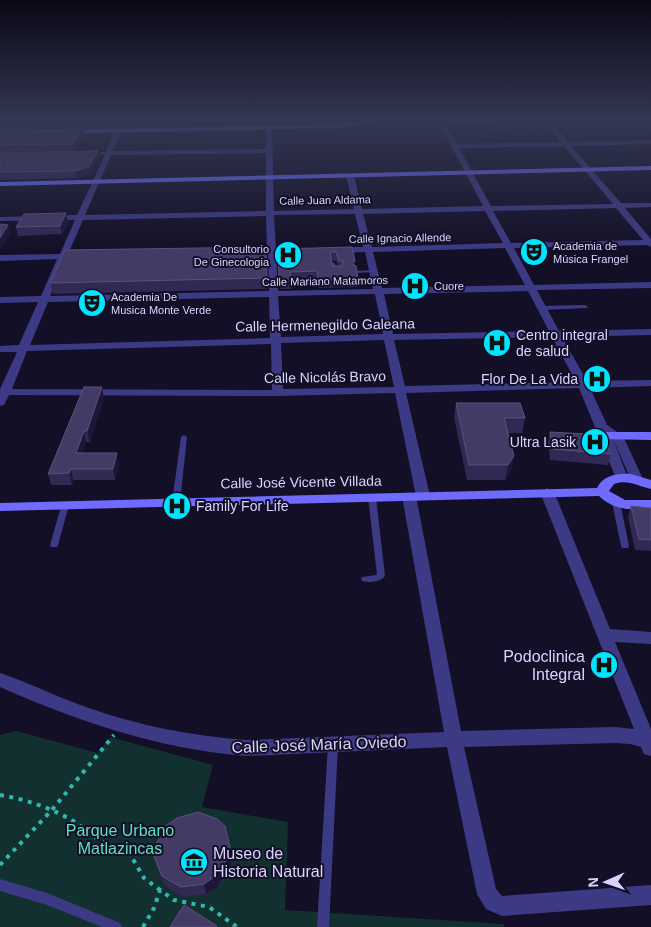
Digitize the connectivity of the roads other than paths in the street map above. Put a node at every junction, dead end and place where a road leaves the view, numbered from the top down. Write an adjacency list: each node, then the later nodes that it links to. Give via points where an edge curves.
1 (103, 164): 10 (street)
2 (270, 164): 9 (street)
3 (464, 164): 7 (street)
4 (582, 164): 6 (street)
5 (651, 168): 6 (main road)
6 (587, 170): 7 (main road); 13 (street)
7 (469, 173): 8 (main road); 14 (street)
8 (350, 176): 9 (main road); 15 (street)
9 (270, 178): 10 (main road); 16 (street)
10 (96, 182): 11 (main road); 17 (street)
11 (0, 184)
12 (651, 204): 13 (street, Calle Juan Aldama)
13 (616, 205): 14 (street, Calle Juan Aldama); 19 (street)
14 (489, 208): 15 (street, Calle Juan Aldama); 20 (street)
15 (358, 210): 16 (street, Calle Juan Aldama); 21 (street)
16 (270, 213): 17 (street, Calle Juan Aldama); 24 (street)
17 (80, 218): 18 (street, Calle Juan Aldama); 26 (street)
18 (0, 219)
19 (650, 243): 20 (street, Calle Ignacio Allende)
20 (507, 246): 21 (street, Calle Ignacio Allende); 34 (street)
21 (368, 250): 23 (street, Calle Ignacio Allende); 32 (street)
22 (302, 251): 24 (street)
23 (321, 251)
24 (272, 252): 25 (street); 36 (street)
25 (234, 253)
26 (62, 256): 27 (street); 28 (street); 37 (street)
27 (91, 256)
28 (0, 258)
29 (333, 263): 30 (lane, via 334,272)
30 (340, 272)
31 (355, 272): 32 (lane)
32 (374, 272): 35 (street)
33 (651, 285): 34 (street, Calle Mariano Matamoros)
34 (530, 288): 35 (street, Calle Mariano Matamoros); 40 (street)
35 (378, 291): 36 (street, Calle Mariano Matamoros); 43 (street)
36 (274, 293): 37 (street, Calle Mariano Matamoros); 44 (street)
37 (44, 299): 38 (street, Calle Mariano Matamoros); 45 (street)
38 (0, 300)
39 (586, 307): 40 (lane)
40 (541, 308): 42 (street)
41 (651, 332): 42 (street, Calle Hermenegildo Galeana)
42 (555, 335): 43 (street, Calle Hermenegildo Galeana); 48 (street)
43 (388, 337): 44 (street, Calle Hermenegildo Galeana); 49 (street)
44 (275, 340): 45 (street, Calle Hermenegildo Galeana); 51 (street)
45 (22, 348): 46 (street, Calle Hermenegildo Galeana); 50 (street)
46 (0, 349)
47 (651, 383): 48 (street, Calle Nicolás Bravo)
48 (583, 385): 49 (street, Calle Nicolás Bravo); 53 (street)
49 (399, 390): 51 (street, Calle Nicolás Bravo); 61 (street)
50 (2, 392): 51 (street, Calle Nicolás Bravo); 52 (street)
51 (278, 393)
52 (0, 403)
53 (608, 433): 54 (main road); 56 (street); 57 (street)
54 (651, 436)
55 (184, 437): 63 (lane)
56 (622, 478): 57 (main road); 60 (main road, via 610,481)
57 (637, 479): 58 (main road)
58 (651, 485)
59 (547, 492): 60 (main road, Calle José Vicente Villada); 61 (main road, Calle José Vicente Villada); 71 (street)
60 (602, 492): 64 (main road)
61 (416, 496): 62 (main road, Calle José Vicente Villada); 74 (street)
62 (372, 497): 63 (main road, Calle José Vicente Villada); 70 (lane, via 381,576)
63 (176, 502): 66 (main road, Calle José Vicente Villada)
64 (616, 502): 65 (main road); 69 (lane)
65 (651, 504)
66 (65, 505): 67 (main road, Calle José Vicente Villada); 68 (lane)
67 (0, 507)
68 (54, 544)
69 (625, 546)
70 (364, 579)
71 (604, 635): 72 (street); 76 (street)
72 (651, 638)
73 (0, 680): 75 (street, Calle José María Oviedo, via 121,726 178,741 246,748)
74 (454, 739): 75 (street, Calle José María Oviedo); 76 (street, Calle José María Oviedo, via 615,735 630,736); 78 (street, via 484,883 492,902 502,906)
75 (333, 745): 80 (lane)
76 (650, 745)
77 (0, 885): 79 (lane, via 47,898)
78 (651, 895)
79 (116, 927)
80 (323, 927)

